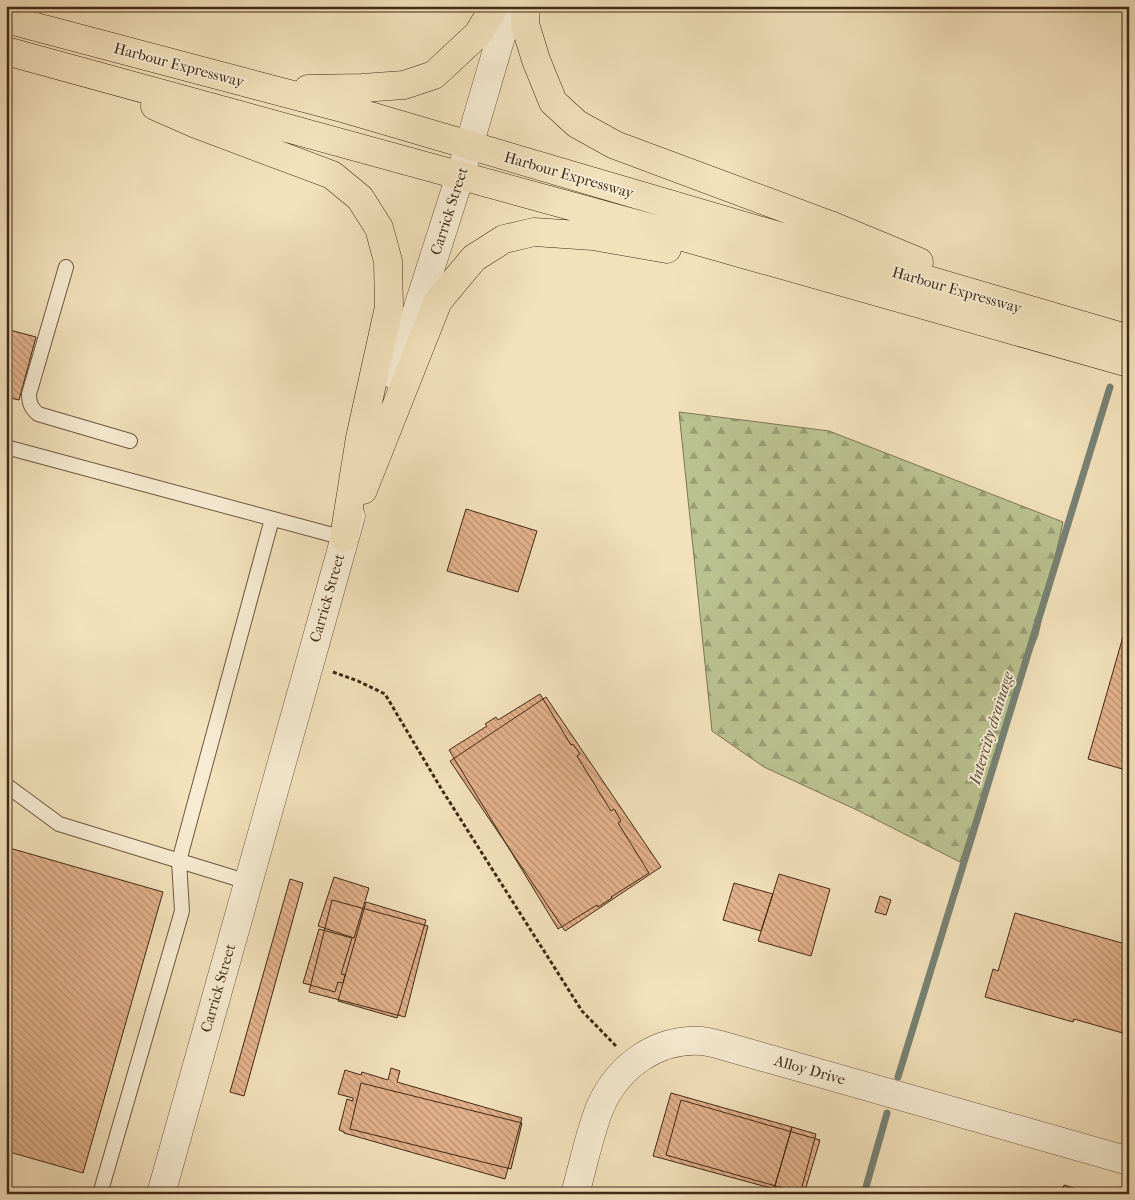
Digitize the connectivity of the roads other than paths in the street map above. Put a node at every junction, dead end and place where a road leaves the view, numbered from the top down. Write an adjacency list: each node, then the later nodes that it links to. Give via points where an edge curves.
1 (495, 6): 7 (main road, via 478,34 434,75 404,85)
2 (510, 6): 8 (street, Carrick Street)
3 (526, 6): 12 (main road, via 525,24 553,102 577,124 615,145 830,225)
4 (6, 18): 7 (main road, Harbour Expressway)
5 (6, 51): 6 (main road, Harbour Expressway)
6 (74, 70): 9 (main road, Harbour Expressway); 18 (main road, via 196,124 332,175 360,198 379,228 388,261 389,306 360,438)
7 (275, 90): 8 (main road, Harbour Expressway)
8 (469, 145): 9 (street, Carrick Street); 12 (main road, Harbour Expressway)
9 (460, 176): 11 (main road, Harbour Expressway); 18 (street, Carrick Street)
10 (66, 267): 15 (lane, via 29,402 38,414)
11 (816, 275): 14 (main road, Harbour Expressway); 18 (main road, via 593,236 534,232 504,239 474,258 438,301)
12 (1044, 316): 13 (main road, Harbour Expressway)
13 (1129, 339)
14 (1129, 363)
15 (130, 441)
16 (6, 447): 17 (lane)
17 (272, 519): 18 (lane); 20 (lane)
18 (344, 538): 21 (street, Carrick Street)
19 (6, 785): 20 (lane, via 59,824)
20 (179, 861): 21 (lane); 23 (lane, via 182,910)
21 (248, 882): 24 (street, Carrick Street)
22 (1129, 1161): 25 (street, Alloy Drive, via 724,1046 702,1041 681,1042 656,1049 633,1063 613,1083 601,1106)
23 (100, 1194)
24 (161, 1194)
25 (575, 1194)

